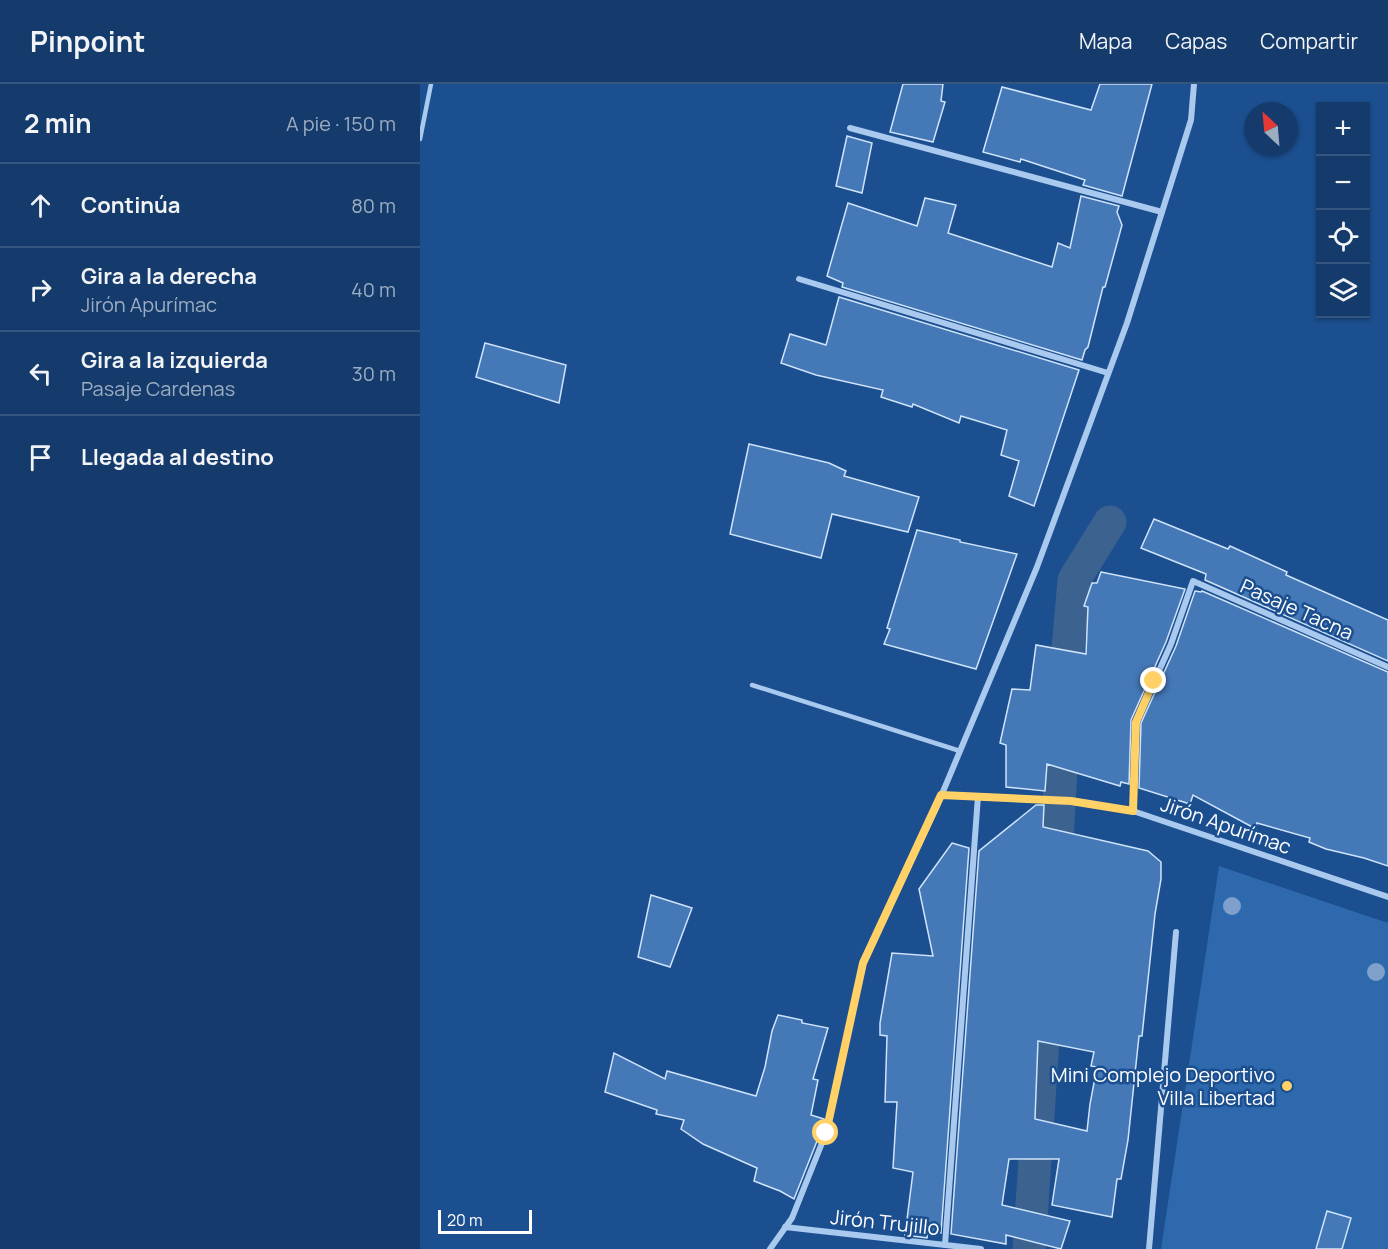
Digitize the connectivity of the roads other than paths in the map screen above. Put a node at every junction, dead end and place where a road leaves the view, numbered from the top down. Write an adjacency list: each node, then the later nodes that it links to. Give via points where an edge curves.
1 (431, 84): 4 (lane)
2 (1194, 84): 5 (street, via 1191,120)
3 (850, 128): 5 (street)
4 (420, 139)
5 (1162, 212): 7 (street)
6 (799, 279): 7 (street)
7 (1108, 373): 10 (street, via 1037,567)
8 (1388, 667): 13 (street, Pasaje Tacna, via 1194,581 1136,722)
9 (752, 685): 10 (lane)
10 (960, 751): 11 (street)
11 (941, 795): 12 (street, Jirón Apurímac); 16 (street, via 863,963 826,1133)
12 (978, 796): 13 (street, Jirón Apurímac, via 1071,801); 17 (street)
13 (1133, 811): 14 (street, Jirón Apurímac)
14 (1388, 897)
15 (1176, 932): 20 (street)
16 (785, 1227): 17 (street, Jirón Trujillo); 18 (street)
17 (945, 1245): 19 (street, Jirón Trujillo)
18 (770, 1249)
19 (981, 1249)
20 (1149, 1249)

